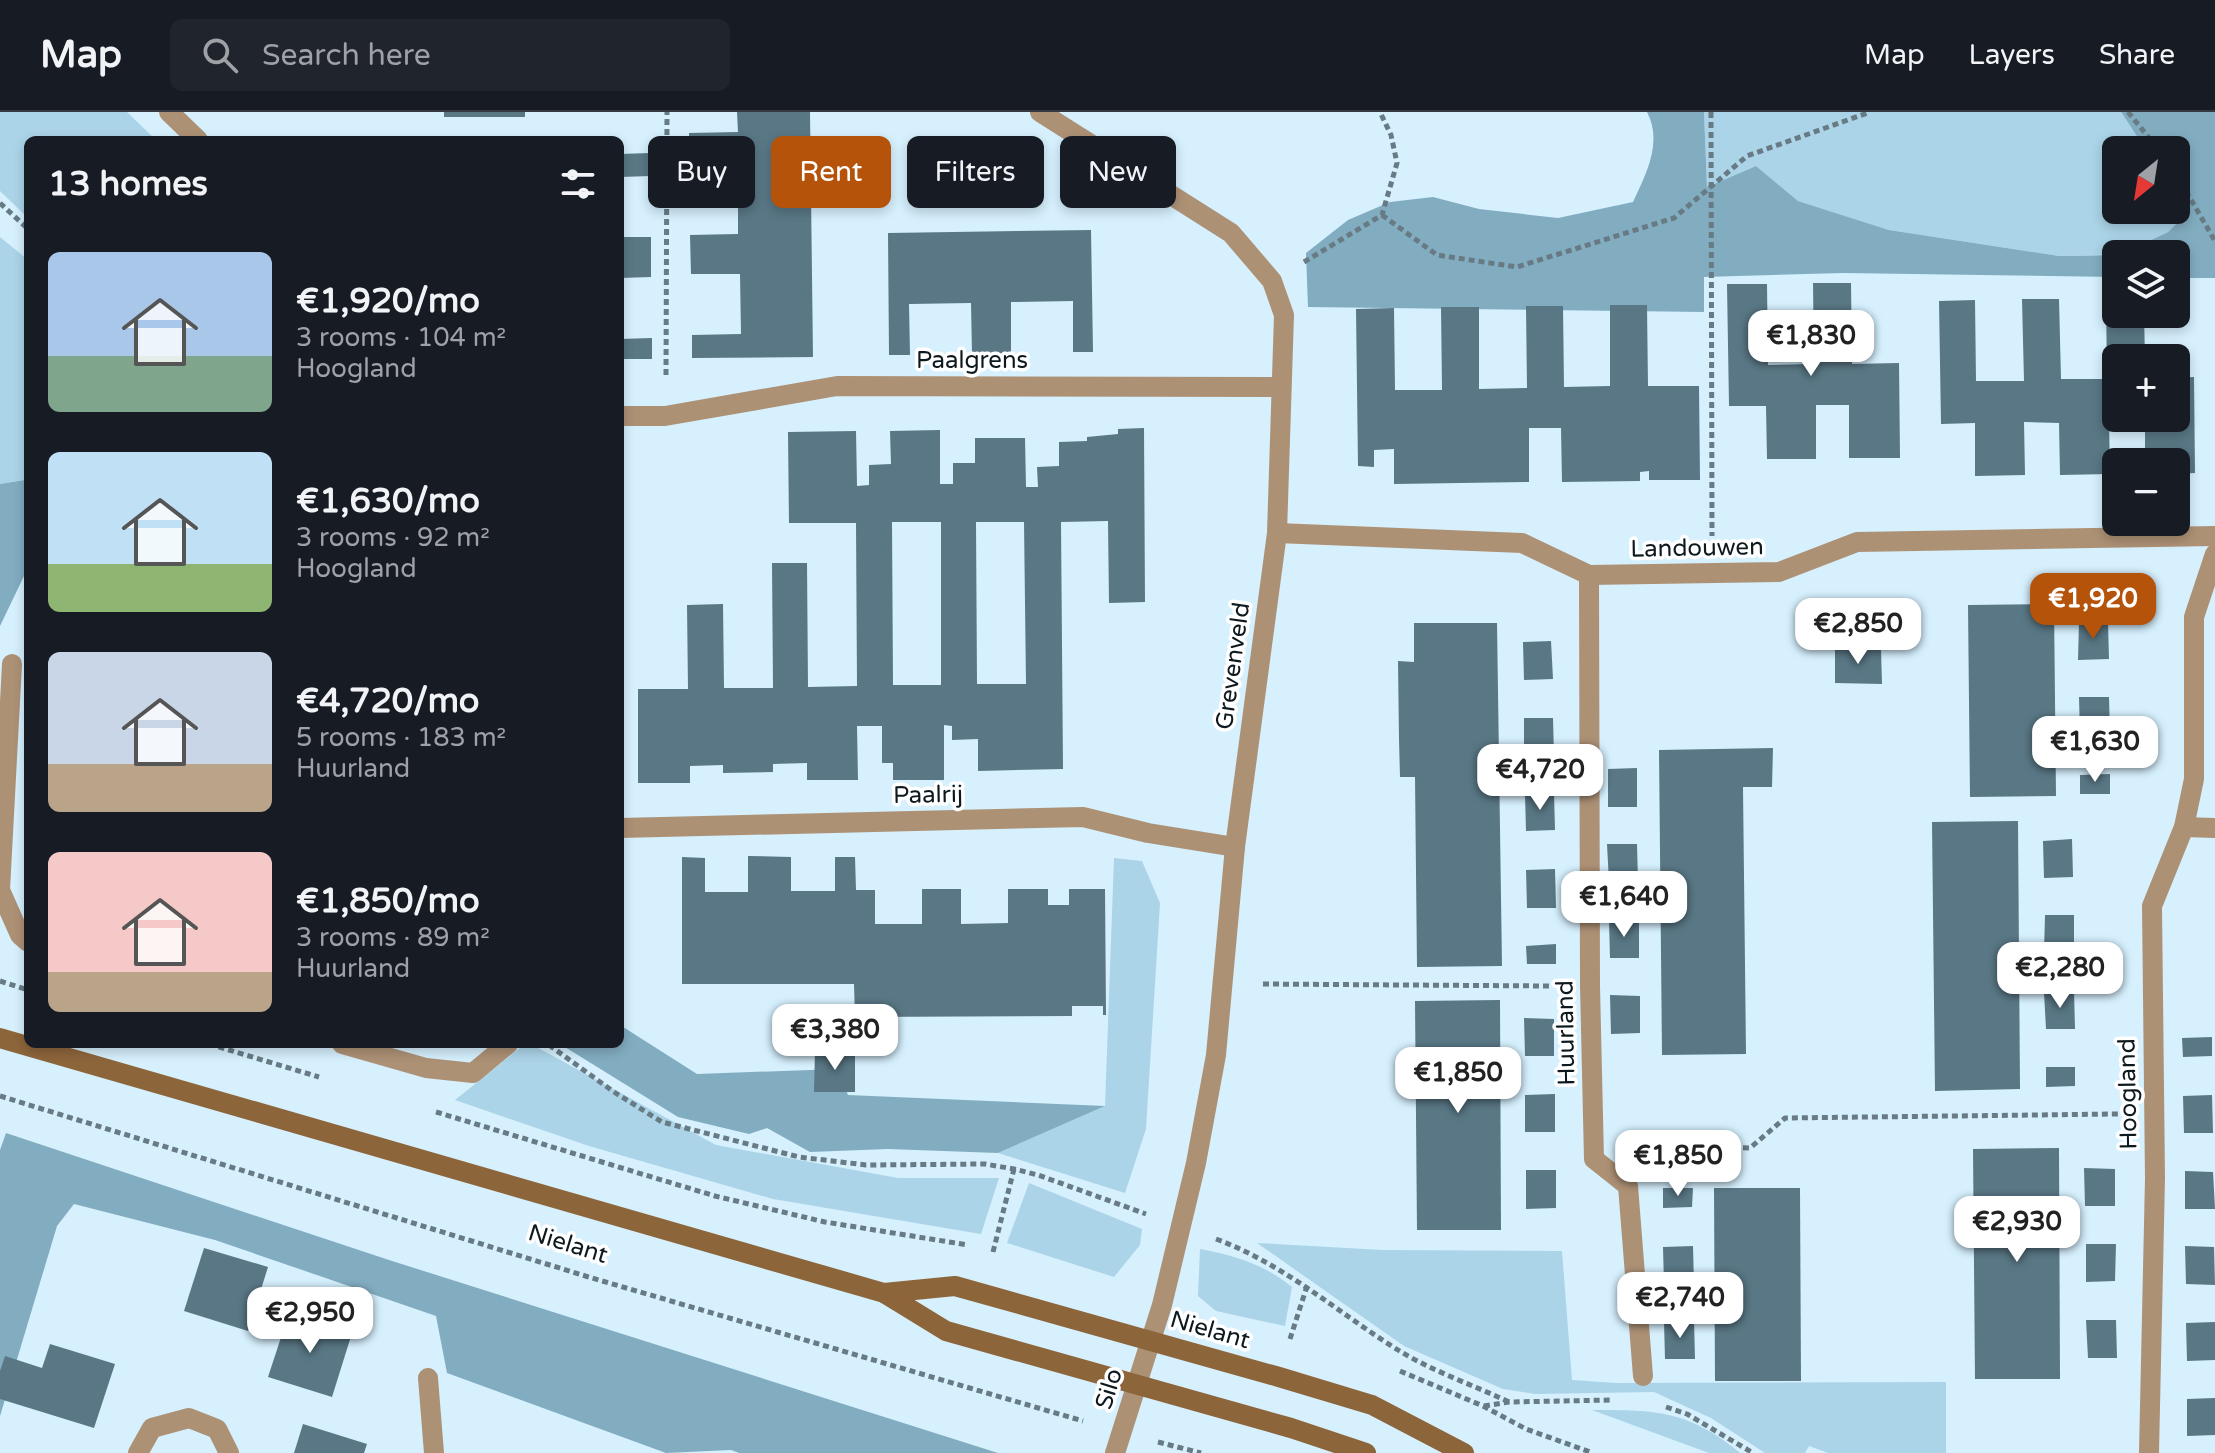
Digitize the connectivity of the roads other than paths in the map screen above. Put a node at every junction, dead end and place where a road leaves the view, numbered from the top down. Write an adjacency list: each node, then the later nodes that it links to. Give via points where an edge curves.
1 (169, 112): 3 (street)
2 (1040, 112): 4 (street, Grevenveld, via 1231,233 1272,281 1284,315)
3 (194, 136)
4 (1281, 387): 5 (street, Paalgrens, via 837,386 665,416); 6 (street, Grevenveld)
5 (624, 416)
6 (1277, 533): 9 (street, Landouwen, via 1522,543); 14 (street, Grevenveld)
7 (2215, 536): 9 (street, Landouwen, via 1857,542 1779,572)
8 (2215, 554): 11 (street, Hoogland, via 2194,617 2194,779)
9 (1589, 575): 23 (street, Huurland, via 1594,1159 1628,1186)
10 (12, 664): 15 (street, via 0,890)
11 (2184, 827): 13 (street); 32 (street, Hoogland, via 2152,906 2155,1114)
12 (624, 828): 14 (street, Paalrij, via 1083,817)
13 (2215, 828)
14 (1235, 847): 22 (street, Grevenveld, via 1210,1087)
15 (24, 938)
16 (0, 1038): 17 (street, Nielant)
17 (24, 1045)
18 (35, 1048): 21 (street, Nielant)
19 (356, 1048): 20 (street, via 426,1068 473,1073)
20 (503, 1048)
21 (884, 1293): 22 (street, Nielant, via 955,1286); 25 (street, Nielant, via 946,1331)
22 (1151, 1340): 25 (street, Silo); 31 (street, Nielant, via 1372,1405)
23 (1643, 1376)
24 (428, 1378): 28 (street)
25 (1137, 1385): 29 (street, Silo); 30 (street, Nielant)
26 (138, 1453): 27 (street, via 152,1428 189,1418 217,1429)
27 (229, 1453)
28 (434, 1453)
29 (1115, 1453)
30 (1366, 1453)
31 (1464, 1453)
32 (2149, 1453)

